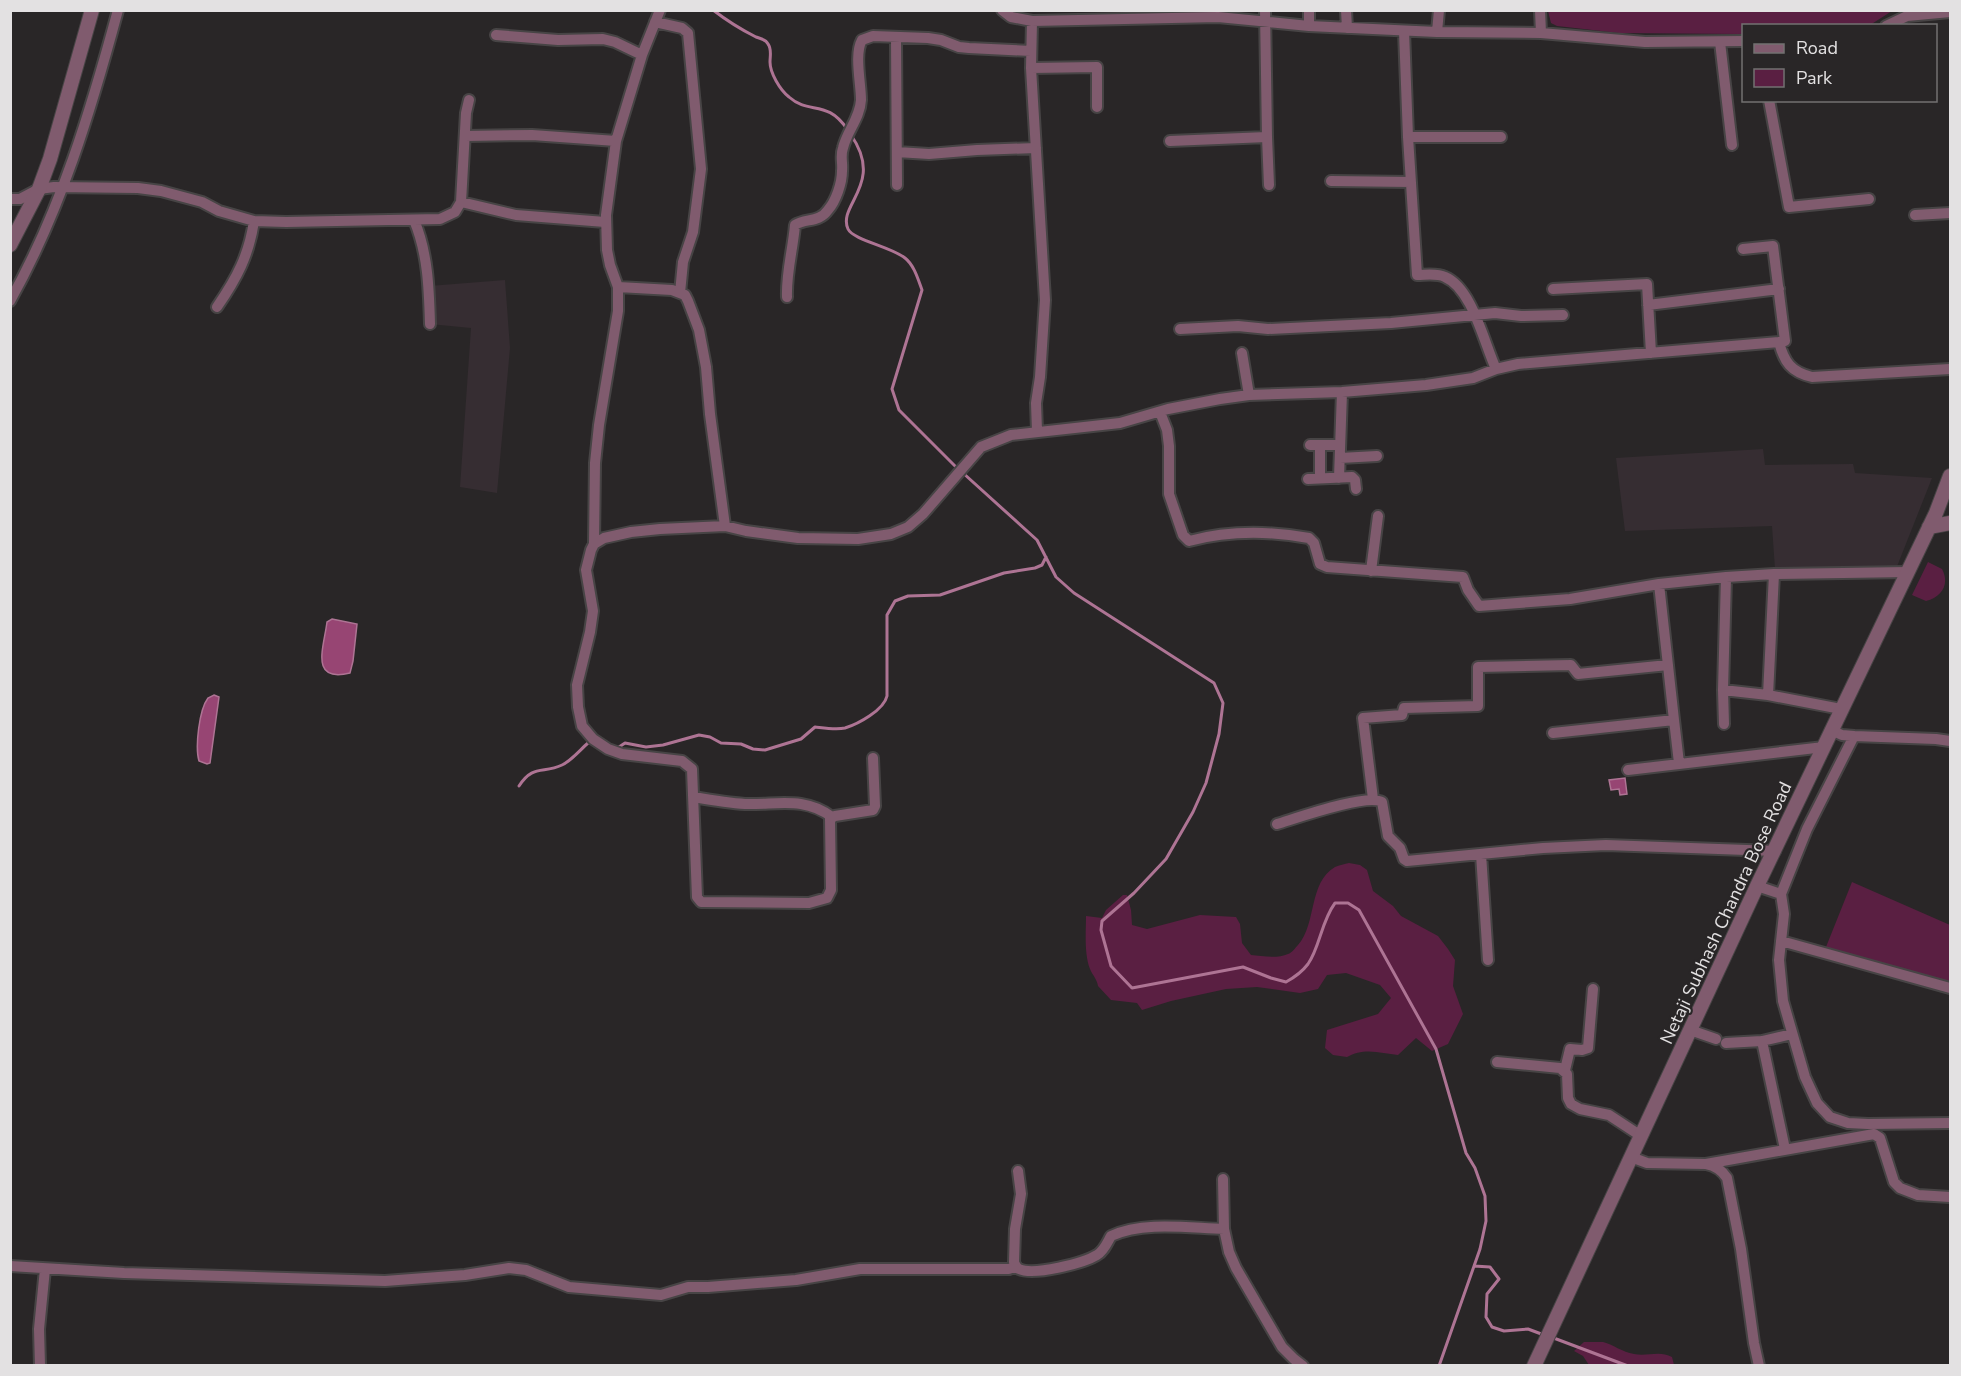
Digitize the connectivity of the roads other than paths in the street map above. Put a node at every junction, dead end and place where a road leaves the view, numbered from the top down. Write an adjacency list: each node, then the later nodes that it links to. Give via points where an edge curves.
1 (92, 10): 45 (street)
2 (118, 10): 44 (street)
3 (660, 10): 14 (street)
4 (1002, 10): 13 (street, via 1011,17)
5 (1309, 10): 16 (street)
6 (1346, 10): 17 (street)
7 (1439, 10): 19 (street)
8 (1540, 10): 20 (street)
9 (1950, 12): 15 (street, via 1907,16)
10 (1137, 14): 11 (street); 13 (street)
11 (1217, 14): 12 (street)
12 (1265, 15): 16 (street); 32 (street)
13 (1032, 21): 25 (street)
14 (655, 22): 26 (street); 59 (street, via 688,33 701,170)
15 (1890, 24)
16 (1309, 26): 17 (street)
17 (1347, 28): 18 (street)
18 (1404, 31): 19 (street); 33 (street)
19 (1437, 32): 20 (street)
20 (1541, 33): 24 (street, via 1645,42)
21 (496, 35): 26 (street, via 546,40 603,39)
22 (896, 38): 25 (street); 39 (street); 60 (street, via 873,36 860,43 861,101 842,151 841,183 829,209 818,219 795,225)
23 (1742, 41): 24 (street)
24 (1720, 42): 37 (street)
25 (1031, 51): 27 (street)
26 (642, 55): 35 (street)
27 (1031, 68): 30 (street, via 1097,68); 38 (street)
28 (469, 100): 31 (street)
29 (1769, 102): 47 (street, via 1789,207)
30 (1097, 107)
31 (465, 136): 35 (street, via 532,135); 48 (street)
32 (1267, 137): 36 (street); 42 (street)
33 (1408, 137): 34 (street); 41 (street)
34 (1501, 137)
35 (616, 141): 53 (street)
36 (1170, 141)
37 (1732, 146)
38 (1036, 148): 39 (street); 76 (street, via 1045,317)
39 (897, 152): 43 (street)
40 (1331, 181): 41 (street)
41 (1411, 182): 64 (street, via 1417,275 1442,275 1453,281)
42 (1269, 184)
43 (897, 185)
44 (64, 187): 45 (street); 52 (street, via 161,191); 61 (street)
45 (39, 189): 46 (street, via 20,199); 54 (street)
46 (10, 199)
47 (1869, 199)
48 (461, 202): 51 (street, via 447,217); 53 (street, via 529,217)
49 (1950, 213): 50 (street)
50 (1915, 215)
51 (414, 220): 52 (street); 66 (street, via 421,237 429,286)
52 (254, 221): 63 (street, via 247,254)
53 (605, 222): 56 (street, via 608,257)
54 (10, 245)
55 (1743, 249): 58 (street, via 1773,246)
56 (618, 287): 59 (street); 88 (street, via 595,463)
57 (1553, 289): 62 (street, via 1647,284)
58 (1779, 289): 62 (street); 68 (street, via 1785,341)
59 (680, 292): 86 (street, via 688,301 699,330)
60 (787, 297)
61 (10, 300)
62 (1648, 305): 70 (street)
63 (217, 307)
64 (1475, 314): 65 (street); 67 (street, via 1398,323); 71 (street)
65 (1563, 315)
66 (430, 324)
67 (1180, 329)
68 (1779, 342): 70 (street); 72 (street, via 1790,366 1812,377)
69 (1242, 353): 74 (street)
70 (1651, 353): 71 (street, via 1547,360)
71 (1496, 369): 73 (street, via 1473,378 1426,386)
72 (1950, 369)
73 (1342, 392): 74 (street); 77 (street)
74 (1249, 395): 75 (street)
75 (1160, 412): 76 (street, via 1120,423); 89 (street, via 1170,446 1169,494 1186,540 1248,533 1309,538 1320,564)
76 (1037, 431): 86 (street, via 1011,435 977,451 918,519 891,534 848,539 798,538)
77 (1340, 445): 79 (street); 81 (street, via 1315,445 1314,479)
78 (1377, 456): 79 (street)
79 (1340, 458): 81 (street)
80 (1950, 476): 83 (street, Netaji Subhash Chandra Bose Road)
81 (1340, 478): 82 (street, via 1352,477)
82 (1356, 489)
83 (1947, 501): 87 (street, Netaji Subhash Chandra Bose Road)
84 (1378, 516): 89 (street)
85 (1950, 523): 87 (street)
86 (725, 526): 88 (street, via 631,532)
87 (1929, 527): 90 (street, Netaji Subhash Chandra Bose Road)
88 (594, 544): 108 (street, via 586,570 592,618 577,685 579,715 585,731 608,749 622,754 682,760 692,770)
89 (1371, 571): 93 (street, via 1463,577 1479,606 1570,598)
90 (1908, 572): 91 (street); 97 (street, Netaji Subhash Chandra Bose Road)
91 (1774, 574): 92 (street); 96 (street)
92 (1726, 578): 93 (street); 95 (street)
93 (1659, 584): 94 (street)
94 (1668, 664): 98 (street); 109 (street, via 1578,674 1571,666 1478,667 1478,706 1404,708 1402,715 1363,718)
95 (1723, 690): 96 (street); 99 (street)
96 (1768, 695): 97 (street)
97 (1841, 709): 100 (street, Netaji Subhash Chandra Bose Road)
98 (1674, 720): 101 (street); 106 (street)
99 (1724, 724)
100 (1831, 730): 102 (street); 104 (street, Netaji Subhash Chandra Bose Road)
101 (1553, 733)
102 (1854, 736): 103 (street); 115 (street, via 1807,829)
103 (1950, 741)
104 (1824, 747): 106 (street); 112 (street, Netaji Subhash Chandra Bose Road)
105 (873, 758): 110 (street, via 873,810)
106 (1679, 764): 107 (street)
107 (1628, 770)
108 (694, 796): 110 (street, via 741,803 798,803 816,807); 110 (street, via 697,897 707,903 809,903 827,898 831,890)
109 (1373, 799): 111 (street); 113 (street, via 1382,802 1388,836 1407,861)
110 (832, 817)
111 (1277, 824)
112 (1775, 851): 113 (street, via 1606,845); 114 (street, Netaji Subhash Chandra Bose Road)
113 (1481, 854): 117 (street)
114 (1758, 886): 115 (street); 120 (street, Netaji Subhash Chandra Bose Road)
115 (1780, 894): 116 (street, via 1784,914)
116 (1781, 941): 118 (street); 121 (street, via 1783,1001)
117 (1488, 960)
118 (1950, 988)
119 (1593, 989): 124 (street, via 1588,1048 1570,1049)
120 (1690, 1030): 122 (street, via 1721,1041); 126 (street, Netaji Subhash Chandra Bose Road)
121 (1792, 1034): 122 (street); 125 (street, via 1812,1094 1830,1117 1848,1123)
122 (1762, 1041): 127 (street)
123 (1497, 1062): 124 (street, via 1551,1065)
124 (1565, 1070): 126 (street, via 1571,1104 1610,1115)
125 (1950, 1123)
126 (1641, 1136): 128 (street, Netaji Subhash Chandra Bose Road)
127 (1785, 1149): 129 (street); 134 (street, via 1876,1135 1900,1188 1918,1195)
128 (1631, 1157): 130 (street, via 1647,1163); 141 (street, Netaji Subhash Chandra Bose Road)
129 (1725, 1161): 130 (street); 132 (street)
130 (1706, 1164): 132 (street, via 1715,1166)
131 (1018, 1171): 137 (street, via 1021,1194 1015,1229)
132 (1727, 1178): 142 (street)
133 (1223, 1179): 135 (street)
134 (1950, 1197)
135 (1224, 1229): 137 (street, via 1137,1229 1114,1235 1100,1253 1065,1266 1032,1270); 140 (street, via 1236,1268 1263,1315 1282,1347)
136 (10, 1266): 138 (street)
137 (1016, 1266): 138 (street, via 860,1269 796,1280 688,1287 661,1295 569,1287 526,1270 509,1268 385,1281)
138 (45, 1269): 139 (street)
139 (40, 1365)
140 (1303, 1365)
141 (1534, 1365)
142 (1759, 1365)

